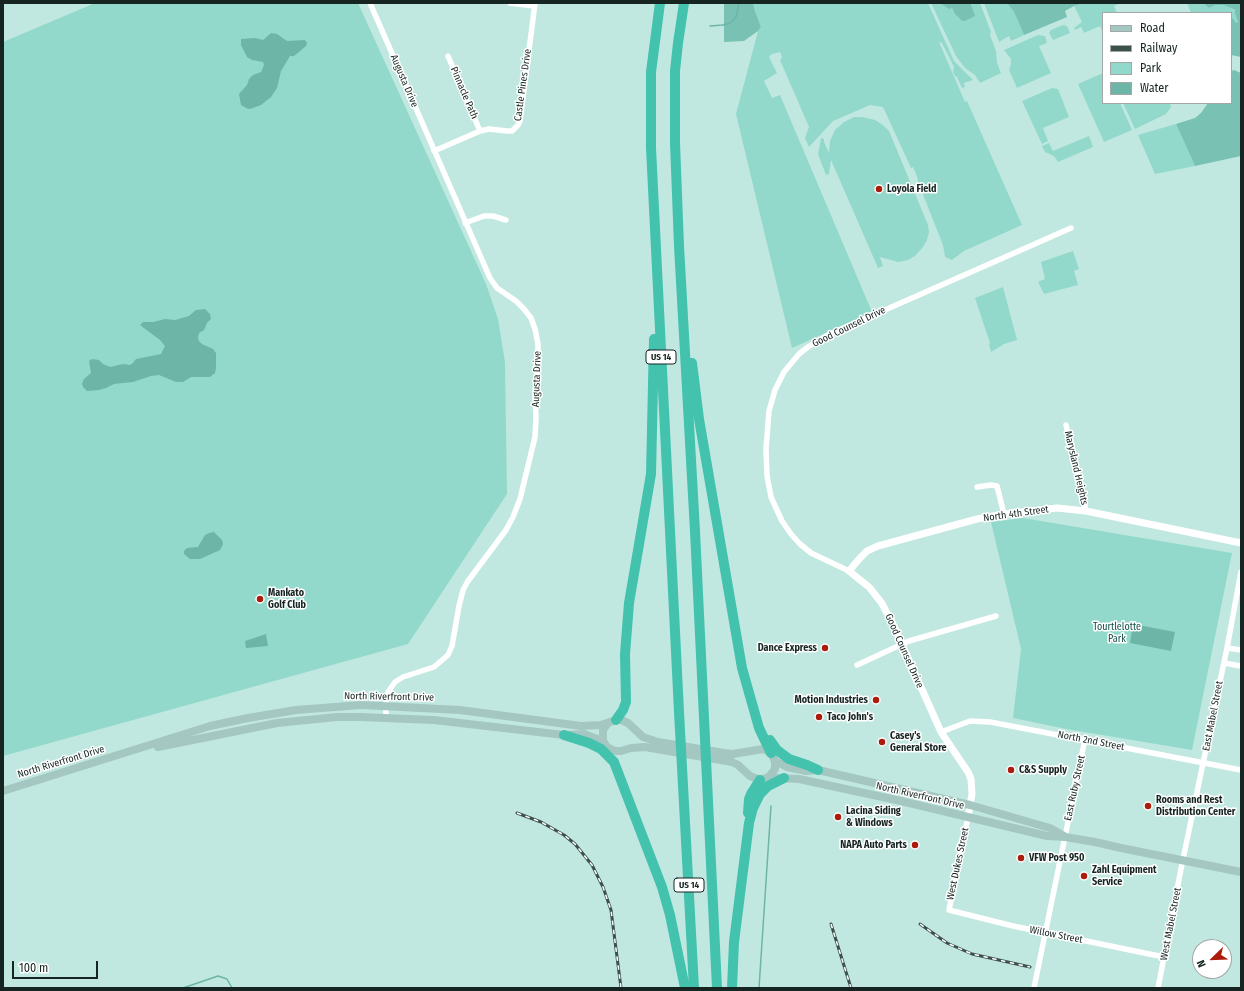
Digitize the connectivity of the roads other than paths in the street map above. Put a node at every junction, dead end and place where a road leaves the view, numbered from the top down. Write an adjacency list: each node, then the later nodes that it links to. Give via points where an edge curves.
1 (370, 3): 8 (street, Augusta Drive)
2 (510, 3): 5 (street)
3 (660, 3): 13 (highway, US 14, via 651,72 650,110)
4 (684, 3): 12 (highway, US 14, via 675,72 674,106)
5 (534, 4): 7 (street, Castle Pines Drive, via 520,121 512,131)
6 (448, 56): 7 (street, Pinnacle Path)
7 (480, 131): 8 (street, Castle Pines Drive)
8 (434, 151): 10 (street, Augusta Drive)
9 (506, 220): 10 (street, via 484,216)
10 (465, 223): 29 (street, Augusta Drive, via 490,278 497,288 524,309 535,329 538,344 535,437 513,517 463,590 452,646 446,659 434,667 396,682 388,692)
11 (1071, 228): 19 (street, Good Counsel Drive, via 828,335 799,354 784,372 769,411 766,449 771,497 782,521 800,544 811,553)
12 (679, 246): 28 (highway, via 699,419 742,668); 56 (highway, US 14)
13 (658, 275): 31 (highway, via 651,474 629,603 625,654 626,702 623,710); 55 (highway, US 14, via 678,712)
14 (1066, 425): 16 (street, Marysland Heights)
15 (977, 487): 17 (street, via 991,484 998,486)
16 (1086, 511): 17 (street, North 4th Street, via 1057,508); 18 (street, North 4th Street)
17 (1004, 514): 19 (street, North 4th Street, via 878,546 867,551)
18 (1241, 543)
19 (849, 571): 22 (street, Good Counsel Drive, via 881,602)
20 (1241, 572): 23 (street, East Mabel Street)
21 (996, 616): 22 (street)
22 (902, 645): 26 (street); 32 (street, Good Counsel Drive)
23 (1228, 648): 24 (street); 25 (street, East Mabel Street)
24 (1241, 650)
25 (1224, 663): 27 (street); 39 (street, East Mabel Street)
26 (857, 665)
27 (1241, 666)
28 (752, 706): 37 (highway); 40 (highway, via 777,750 789,759)
29 (386, 707): 30 (street); 31 (main road, North Riverfront Drive, via 460,710 581,726 601,725); 36 (main road, North Riverfront Drive, via 339,706 248,718 210,726)
30 (386, 718): 33 (main road, North Riverfront Drive, via 434,720); 36 (main road, North Riverfront Drive, via 277,722)
31 (612, 721): 35 (main road, via 603,730); 38 (main road, via 624,720 649,739 716,752)
32 (941, 732): 34 (street, North 2nd Street, via 980,720); 45 (street, Good Counsel Drive, via 971,779)
33 (564, 735): 35 (highway); 35 (main road, North Riverfront Drive, via 584,734)
34 (1085, 739): 39 (street, North 2nd Street); 48 (street, East Ruby Street)
35 (606, 747): 38 (main road, North Riverfront Drive, via 618,751 645,747); 54 (highway, via 662,887 680,957)
36 (126, 753): 44 (main road, North Riverfront Drive)
37 (773, 757): 38 (main road, North Riverfront Drive, via 763,749 758,749); 40 (main road, North Riverfront Drive, via 787,767 806,771); 42 (main road, via 775,769)
38 (732, 758): 42 (main road, via 750,776)
39 (1204, 763): 41 (street, North 2nd Street); 49 (street, East Mabel Street)
40 (818, 770): 45 (main road, North Riverfront Drive)
41 (1241, 770)
42 (765, 778): 43 (main road, North Riverfront Drive); 47 (highway, via 749,799)
43 (784, 778): 46 (main road, North Riverfront Drive, via 799,779); 47 (highway, via 768,786 760,794)
44 (3, 791)
45 (970, 805): 46 (street, Good Counsel Drive); 48 (main road, North Riverfront Drive, via 1050,828)
46 (968, 817): 48 (main road, North Riverfront Drive, via 1047,836); 51 (street, West Dukes Street)
47 (749, 823): 57 (highway, via 734,942)
48 (1065, 836): 49 (main road, North Riverfront Drive); 52 (street, East Ruby Street)
49 (1183, 860): 50 (main road, North Riverfront Drive); 53 (street, West Mabel Street)
50 (1241, 872)
51 (949, 910): 52 (street, Willow Street)
52 (1046, 932): 53 (street, Willow Street); 58 (street, East Ruby Street)
53 (1164, 957): 59 (street, West Mabel Street)
54 (685, 988)
55 (694, 988)
56 (717, 988)
57 (732, 988)
58 (1034, 988)
59 (1158, 988)

